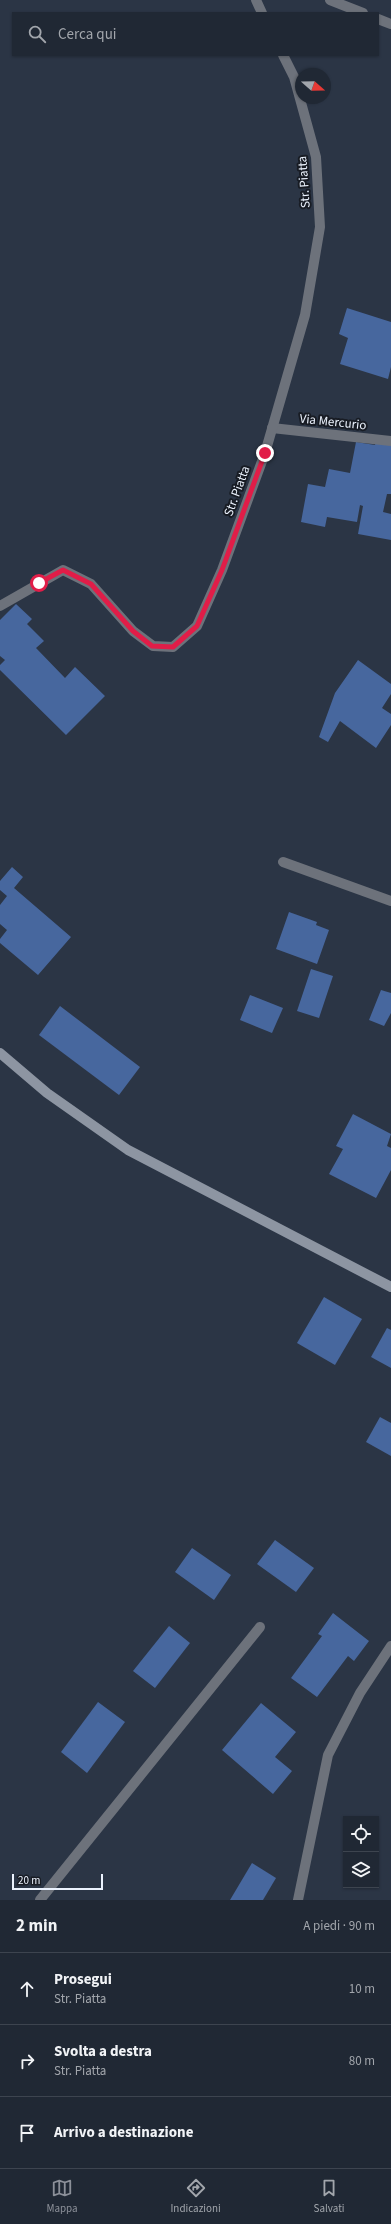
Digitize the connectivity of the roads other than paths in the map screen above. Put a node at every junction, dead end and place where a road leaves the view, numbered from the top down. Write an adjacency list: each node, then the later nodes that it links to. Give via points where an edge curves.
1 (256, 0): 3 (street)
2 (330, 0): 4 (street)
3 (262, 12)
4 (360, 12)
5 (379, 19): 6 (street)
6 (391, 24)
7 (284, 56): 8 (street, Str. Piatta, via 294,77 316,157 320,227 305,315)
8 (272, 428): 9 (street, Via Mercurio); 10 (street, Str. Piatta, via 222,570 197,626 173,647 152,646 133,631 91,584 63,570)
9 (391, 441)
10 (0, 606)
11 (282, 862): 12 (street)
12 (391, 901)
13 (0, 1053): 14 (main road, via 47,1093 128,1150)
14 (391, 1287)
15 (260, 1627): 17 (street)
16 (391, 1646): 18 (street, via 360,1693 328,1755)
17 (40, 1900)
18 (298, 1900)

